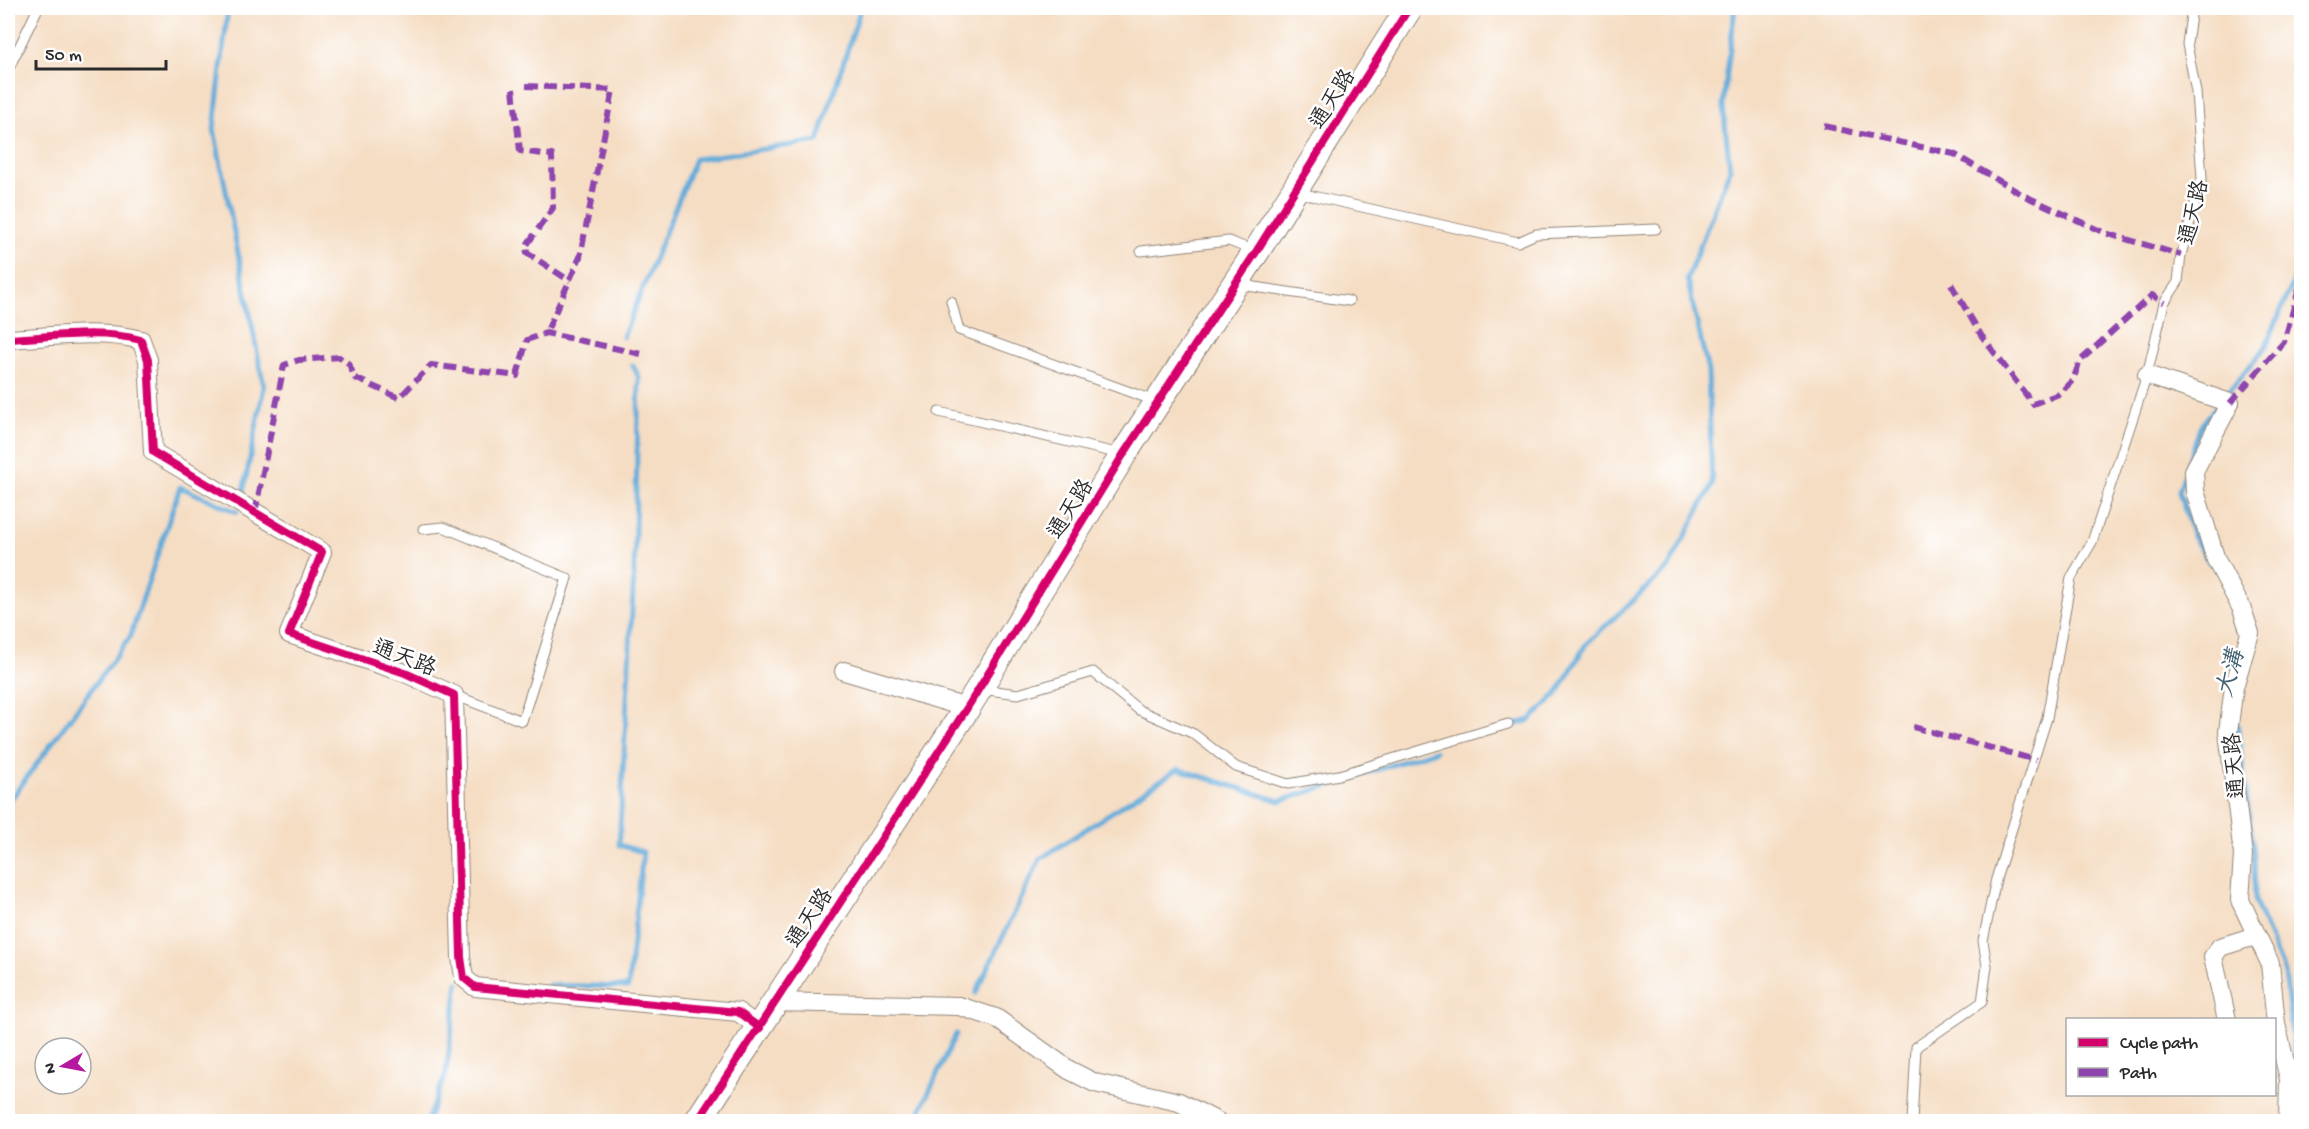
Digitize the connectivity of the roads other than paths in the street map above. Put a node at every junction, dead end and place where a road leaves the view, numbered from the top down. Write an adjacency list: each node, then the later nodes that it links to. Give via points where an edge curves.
1 (38, 8): 4 (lane)
2 (1409, 8): 5 (street, 通天路)
3 (2192, 8): 13 (lane, 通天路, via 2187,44 2196,92 2202,178 2181,255 2178,282 2164,303)
4 (8, 70)
5 (1293, 192): 6 (lane, via 1518,242 1536,234); 8 (street, 通天路)
6 (1656, 230)
7 (1141, 251): 8 (lane, via 1229,241)
8 (1256, 252): 9 (street, 通天路)
9 (1232, 289): 11 (lane, via 1248,286); 14 (street, 通天路)
10 (951, 301): 14 (lane, via 959,330)
11 (1349, 301)
12 (8, 339): 19 (street, 通天路, via 82,335 141,340 148,360 153,452 322,552 289,634 405,673)
13 (2147, 375): 22 (street, 通天路, via 2230,404 2194,471 2194,491 2216,560 2250,633 2234,687 2228,732 2243,855 2240,900); 30 (lane, 通天路, via 2092,542 2071,578 2047,718 1996,879 1985,930 1987,966 1982,1002 1917,1047)
14 (1157, 402): 16 (street, 通天路)
15 (939, 412): 16 (lane)
16 (1123, 455): 20 (street, 通天路)
17 (423, 529): 19 (lane, via 443,527 567,578 522,722)
18 (844, 671): 20 (street)
19 (454, 695): 27 (street, 通天路, via 460,957 464,978 475,987 738,1012)
20 (973, 698): 21 (lane, via 1018,694 1094,672 1139,710 1194,734 1236,767 1288,784 1339,775); 23 (street, 通天路)
21 (1508, 724)
22 (2255, 936): 24 (street, via 2220,947 2213,957); 25 (street, 通天路, via 2270,963)
23 (774, 1002): 27 (street, 通天路); 29 (street, via 958,1006 996,1018 1095,1083 1179,1102)
24 (2227, 1018)
25 (2275, 1018)
26 (2276, 1024): 31 (street, 通天路, via 2289,1079)
27 (760, 1028): 28 (street, 通天路)
28 (697, 1122)
29 (1218, 1122)
30 (1912, 1122)
31 (2288, 1122)

